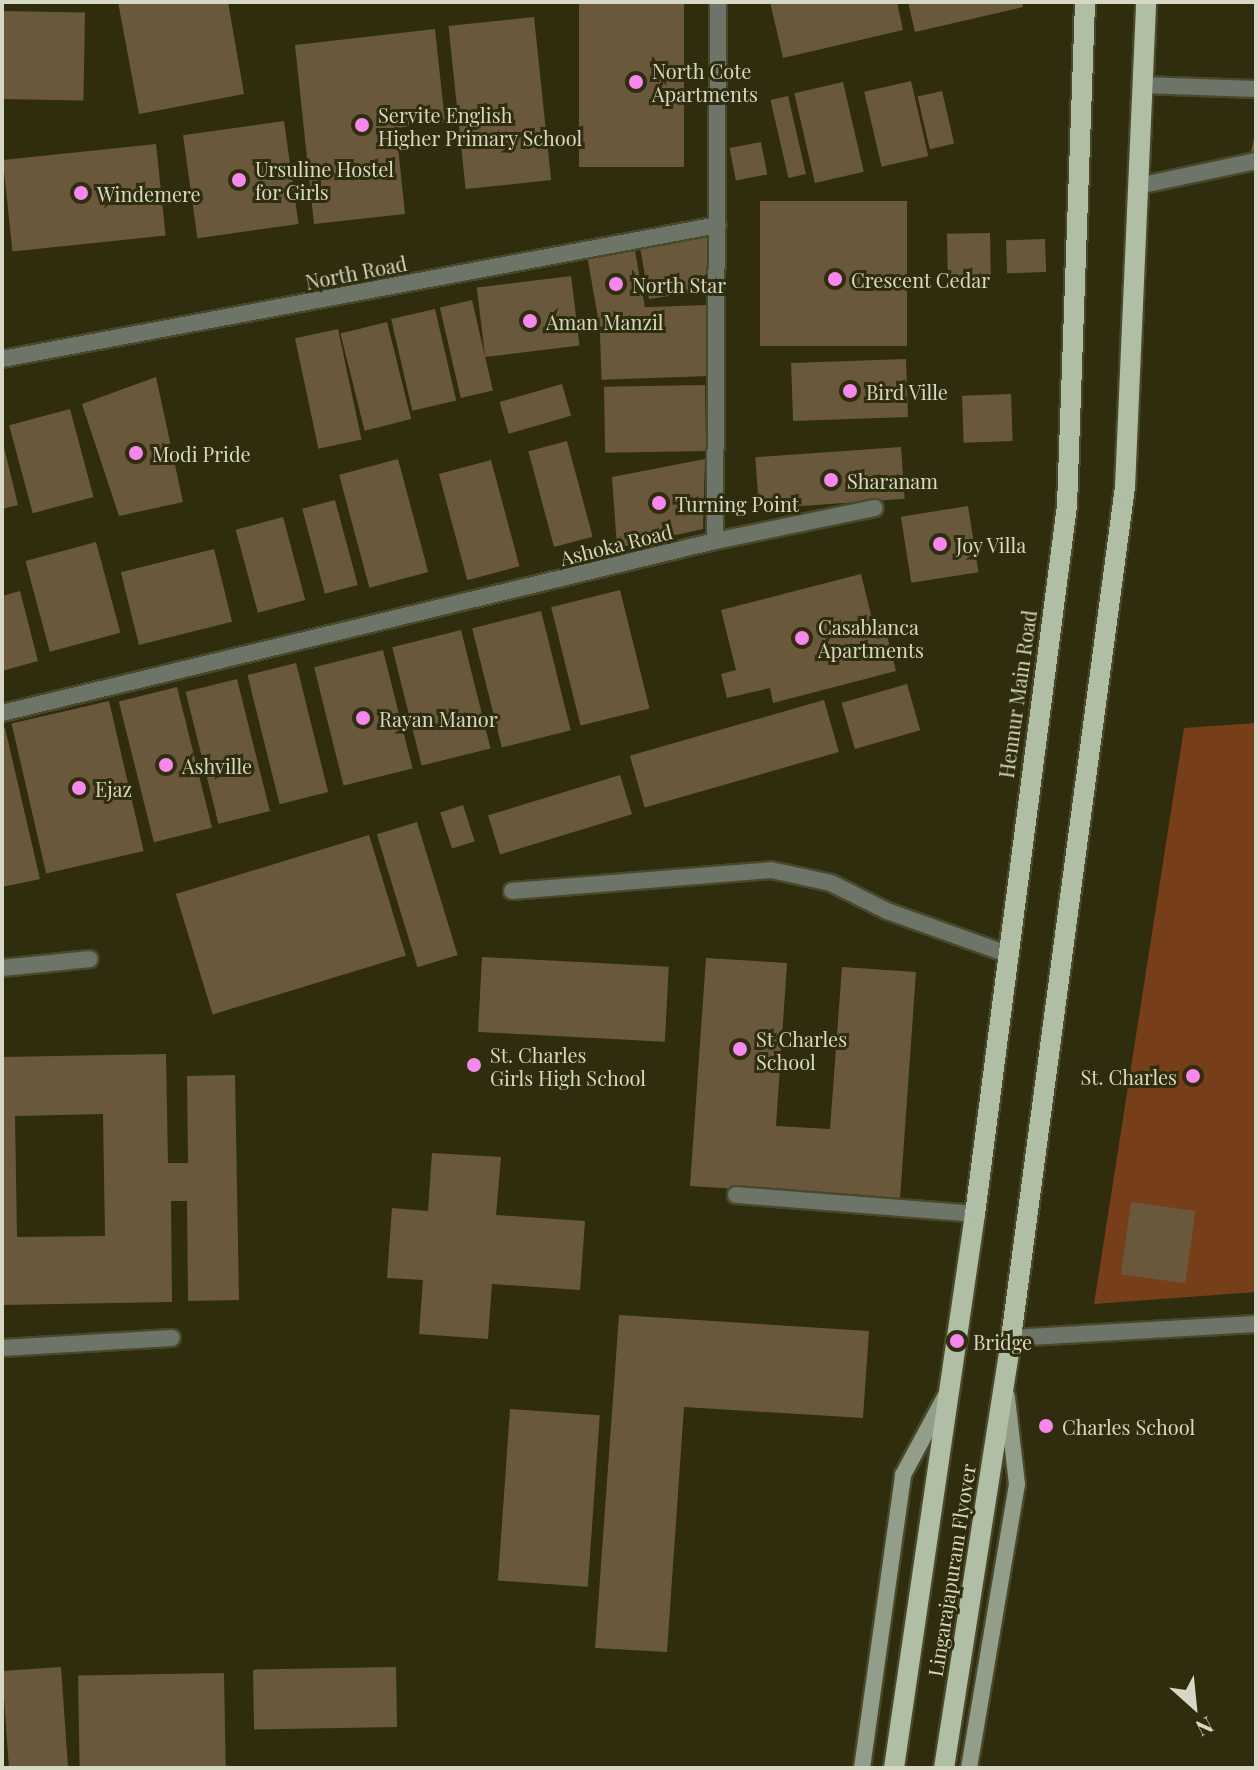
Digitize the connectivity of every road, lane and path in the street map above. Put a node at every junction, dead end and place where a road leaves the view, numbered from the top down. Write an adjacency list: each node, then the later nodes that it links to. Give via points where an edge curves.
1 (718, 2): 8 (street)
2 (1085, 2): 14 (main road, Hennur Main Road, via 1067,506)
3 (1146, 2): 4 (main road)
4 (1142, 85): 5 (street); 7 (main road)
5 (1256, 89)
6 (1256, 161): 7 (street)
7 (1138, 186): 21 (main road, via 1125,487)
8 (718, 225): 9 (street, North Road); 11 (street)
9 (2, 359)
10 (875, 508): 11 (street, Ashoka Road)
11 (715, 541): 12 (street, Ashoka Road)
12 (2, 713)
13 (512, 891): 14 (street, via 771,870 831,883 887,911)
14 (1007, 954): 18 (main road, Hennur Main Road)
15 (90, 959): 16 (street)
16 (2, 968)
17 (736, 1195): 18 (street)
18 (975, 1214): 24 (main road, Hennur Main Road)
19 (1256, 1324): 21 (street)
20 (172, 1338): 22 (street)
21 (1011, 1338): 23 (main road)
22 (2, 1348)
23 (1005, 1379): 27 (main road, Lingarajapuram Flyover); 28 (street, via 1017,1484)
24 (950, 1389): 25 (street, via 903,1475); 26 (main road, Lingarajapuram Flyover)
25 (862, 1768)
26 (894, 1768)
27 (944, 1768)
28 (969, 1768)

